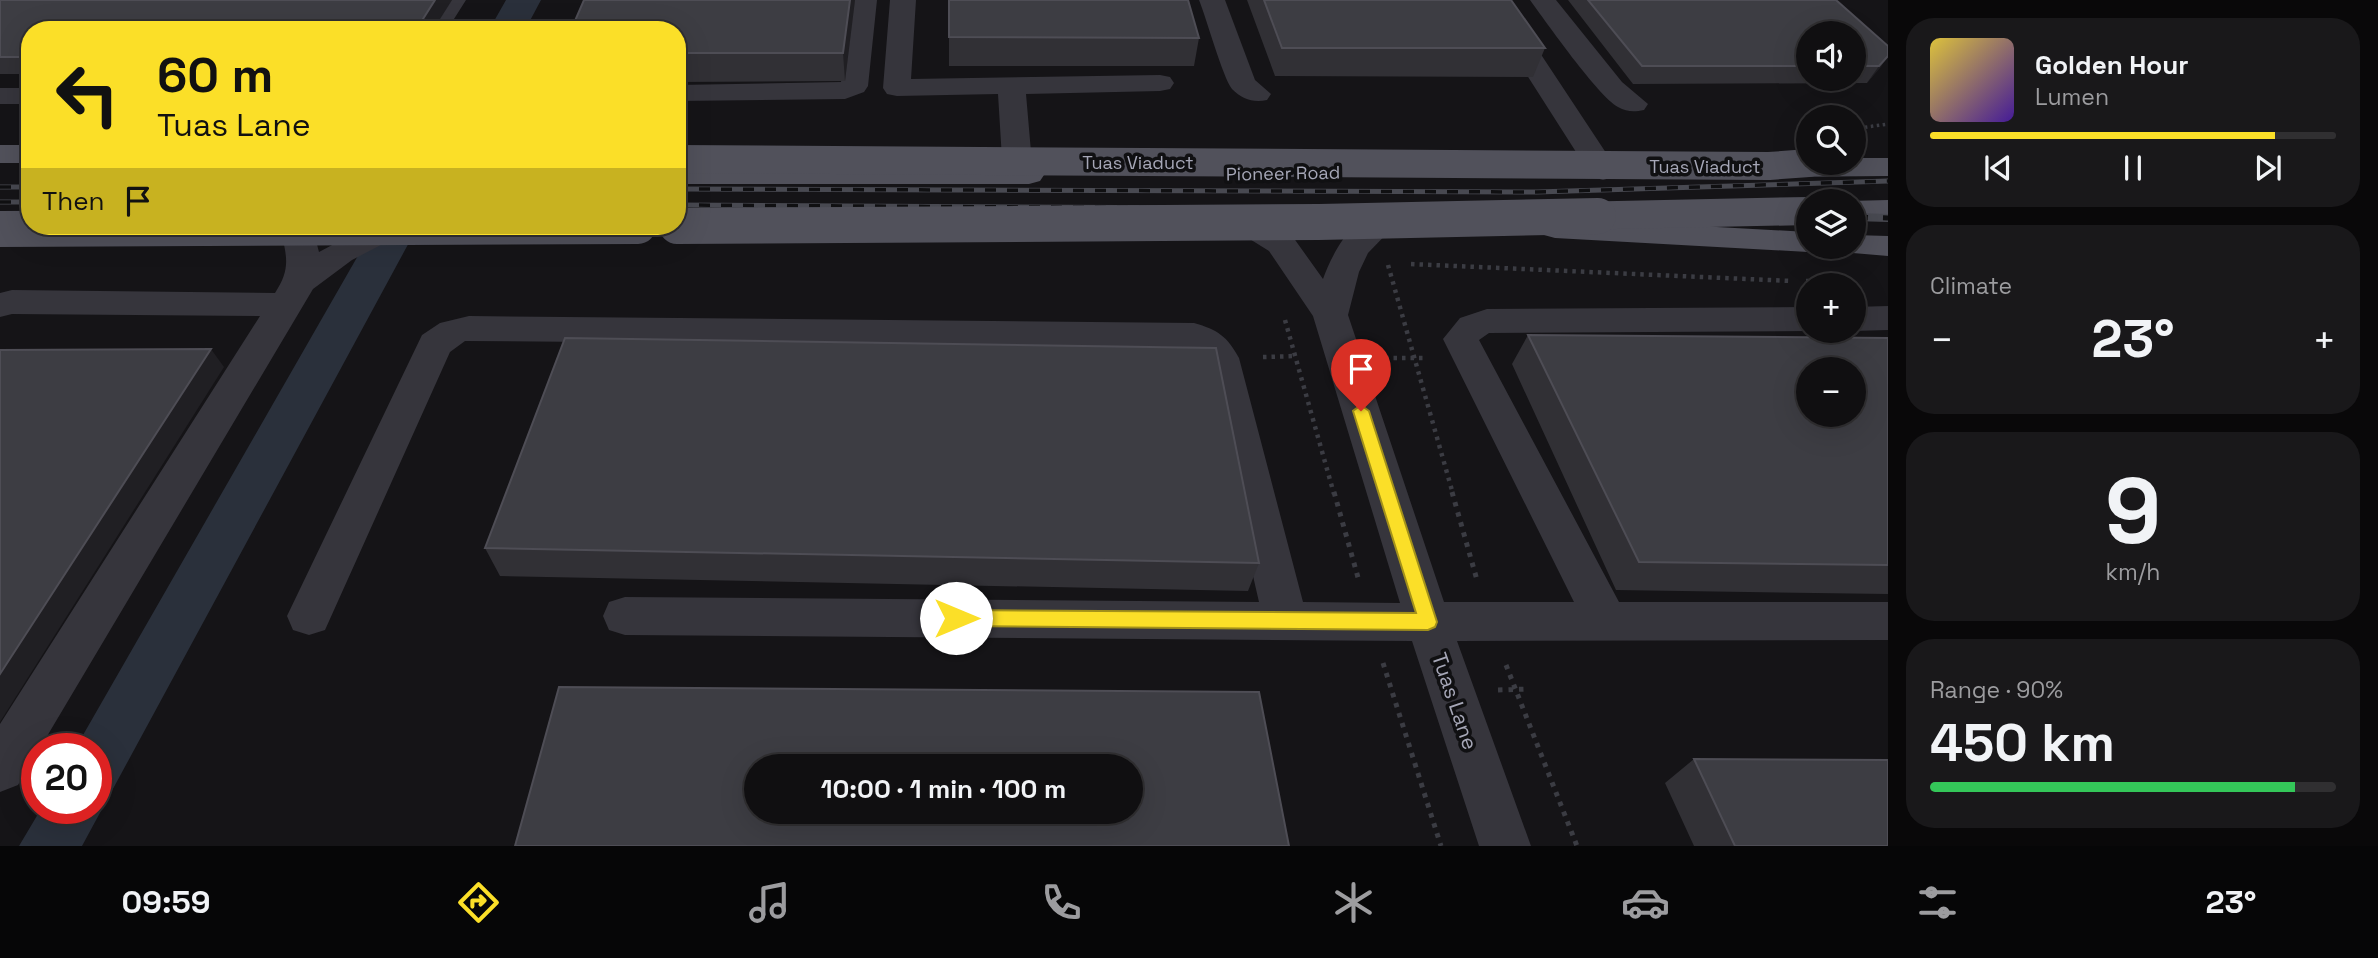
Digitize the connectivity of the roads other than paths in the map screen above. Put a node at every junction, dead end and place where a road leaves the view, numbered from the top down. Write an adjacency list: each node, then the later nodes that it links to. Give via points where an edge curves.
1 (453, 0): 7 (street)
2 (864, 0): 10 (street, via 853,86 845,92)
3 (904, 0): 9 (street, via 897,88)
4 (1212, 0): 11 (street, via 1243,84)
5 (1492, 0): 22 (street)
6 (1543, 0): 14 (street, via 1612,88)
7 (440, 21)
8 (1160, 83): 9 (street)
9 (1011, 86): 26 (street)
10 (686, 93)
11 (1257, 94)
12 (0, 96): 13 (street)
13 (21, 96)
14 (1634, 104)
15 (0, 154): 16 (main road)
16 (21, 154)
17 (1888, 155): 18 (main road)
18 (1866, 158)
19 (686, 159): 20 (main road, Tuas Viaduct, bridge)
20 (1796, 164)
21 (1888, 167): 22 (main road, Pioneer Road)
22 (1603, 171): 26 (main road, Pioneer Road)
23 (0, 174): 24 (main road)
24 (21, 174)
25 (686, 175): 26 (main road, Pioneer Road)
26 (1018, 175)
27 (1888, 209): 28 (main road)
28 (1866, 210)
29 (1796, 211): 35 (main road, bridge, via 1333,222)
30 (686, 216): 31 (main road)
31 (1236, 216): 34 (main road); 45 (street, Tuas Lane, via 1281,244)
32 (0, 217): 33 (main road)
33 (21, 217)
34 (1385, 219): 40 (main road); 45 (street, via 1352,247)
35 (686, 226)
36 (0, 229): 37 (main road, bridge)
37 (21, 229)
38 (298, 235): 43 (street, via 304,263)
39 (375, 235): 43 (street, via 340,253)
40 (1796, 241)
41 (1866, 246): 42 (main road)
42 (1888, 247)
43 (292, 293): 44 (street); 55 (street)
44 (0, 305)
45 (1330, 315): 53 (street, Tuas Lane)
46 (1866, 318): 47 (street)
47 (1888, 318)
48 (1796, 319): 54 (street, via 1487,321 1465,331 1461,339)
49 (309, 616): 51 (street, via 435,344 468,328 1194,335 1215,347 1221,358)
50 (625, 616): 51 (street)
51 (1286, 621): 53 (street)
52 (1888, 621): 54 (street)
53 (1428, 622): 54 (street); 56 (street, Tuas Lane)
54 (1606, 622)
55 (0, 768)
56 (1505, 846)

